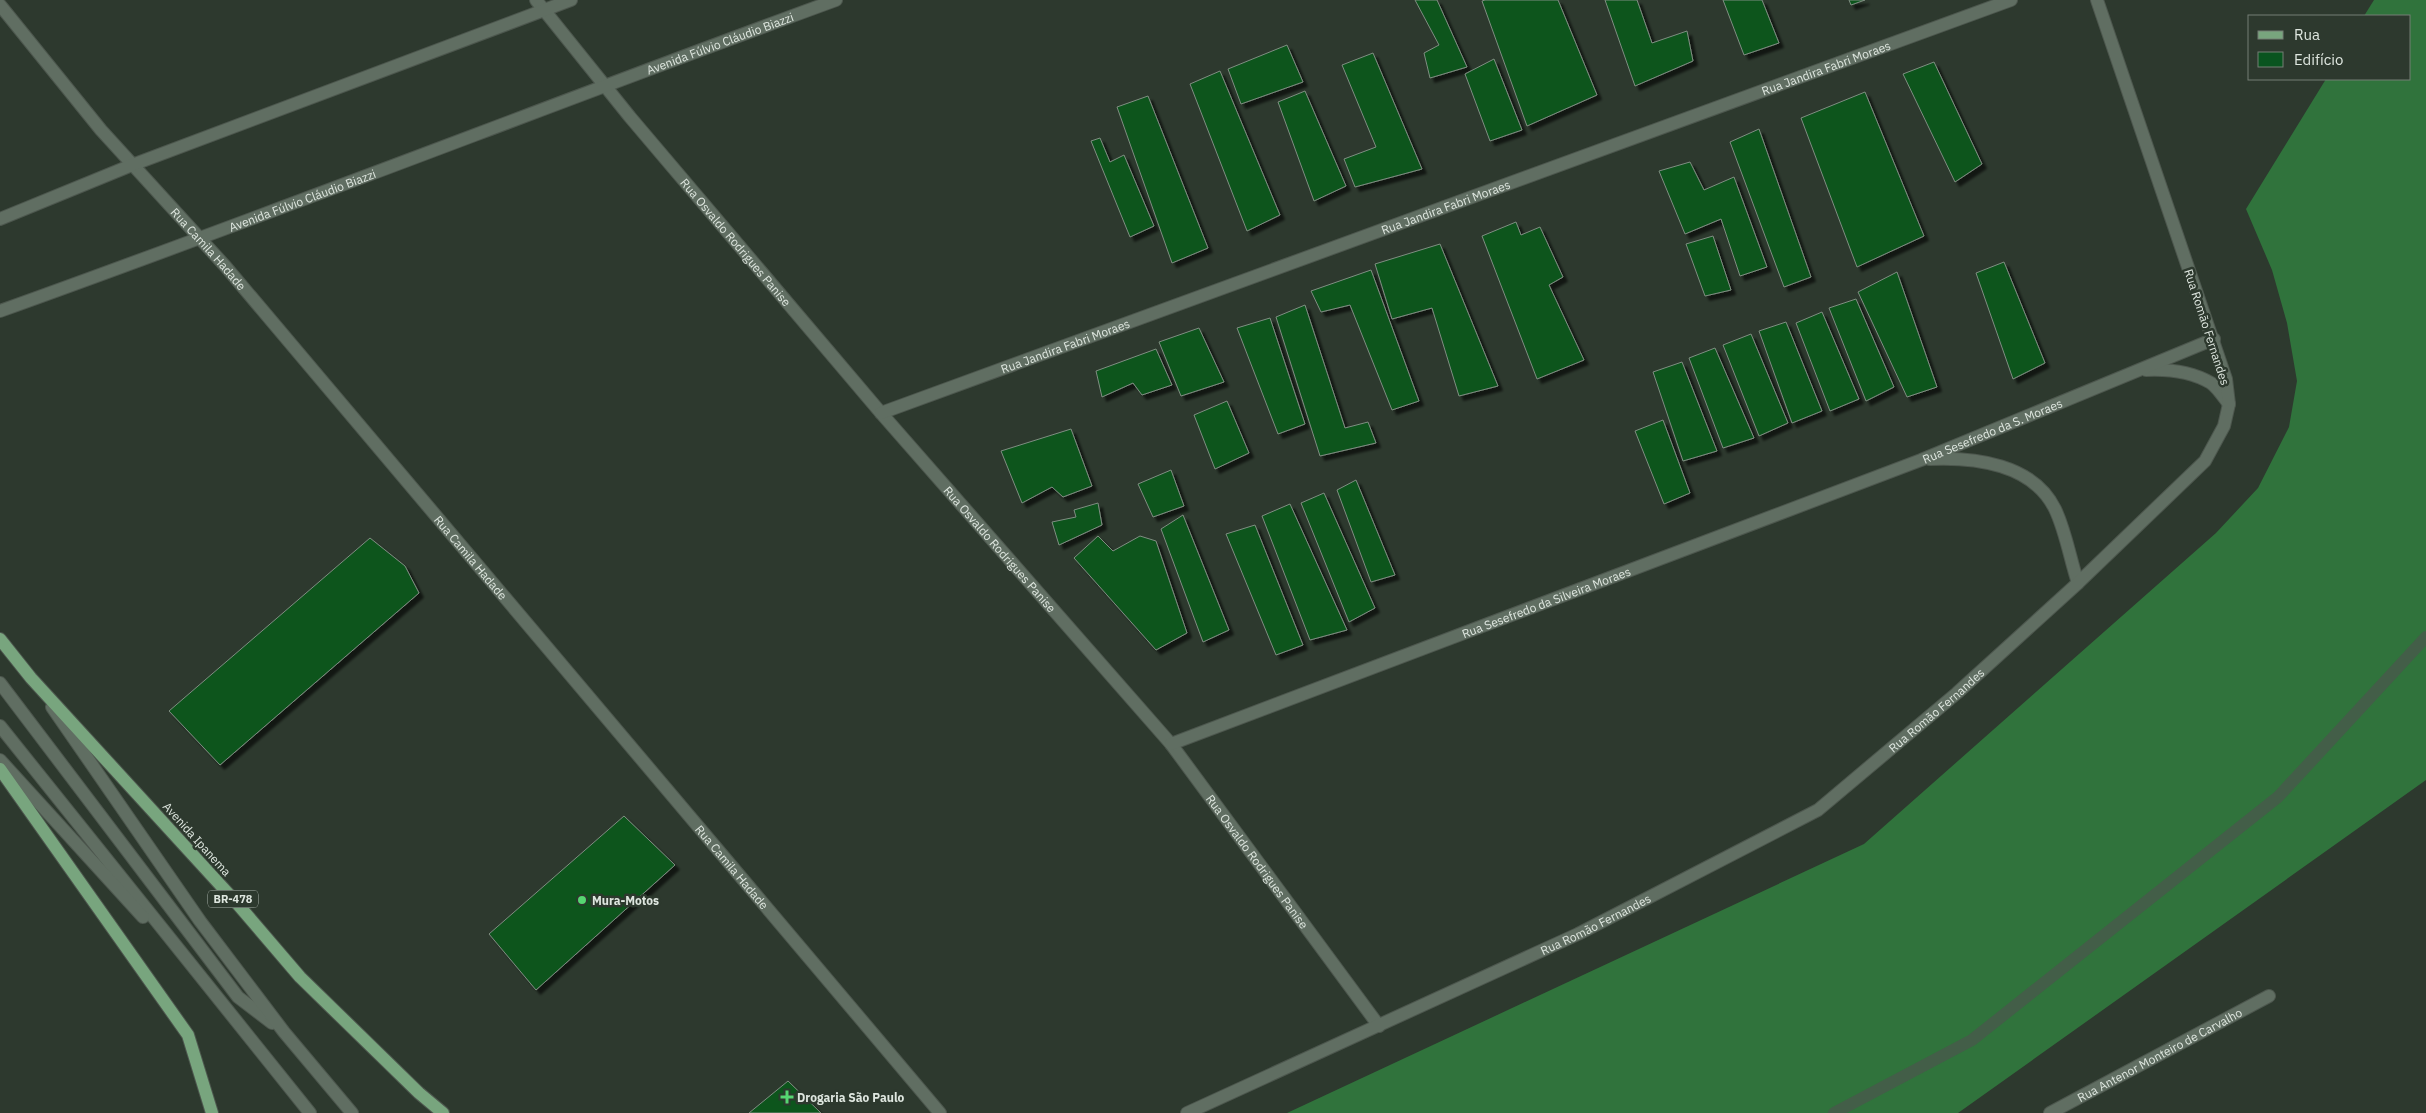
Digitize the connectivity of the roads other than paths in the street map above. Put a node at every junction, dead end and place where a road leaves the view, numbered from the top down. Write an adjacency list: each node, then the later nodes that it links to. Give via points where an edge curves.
1 (571, 0): 6 (street)
2 (836, 0): 7 (street, Avenida Fúlvio Cláudio Biazzi)
3 (2011, 0): 15 (street, Rua Jandira Fabri Moraes)
4 (2097, 0): 12 (street, Rua Romão Fernandes)
5 (0, 5): 8 (street, Rua Camila Hadade)
6 (539, 5): 7 (street); 8 (street)
7 (603, 85): 10 (street, Avenida Fúlvio Cláudio Biazzi); 15 (street, Rua Osvaldo Rodrigues Panise)
8 (132, 165): 9 (street); 10 (street, Rua Camila Hadade)
9 (0, 218)
10 (201, 240): 11 (street, Avenida Fúlvio Cláudio Biazzi); 33 (street, Rua Camila Hadade)
11 (0, 311)
12 (2214, 339): 13 (street, Rua Sesefredo da S. Moraes); 14 (street, Rua Romão Fernandes, via 2226,378)
13 (2137, 371): 14 (street, Rua Sesefredo da S. Moraes, via 2190,374 2212,384); 16 (street, Rua Sesefredo da S. Moraes)
14 (2229, 404): 17 (street, Rua Romão Fernandes, via 2224,426 2205,461)
15 (881, 413): 22 (street, Rua Osvaldo Rodrigues Panise)
16 (1921, 460): 17 (street, Rua Sesefredo da S. Moraes, via 1959,458 1983,461 2008,468 2028,479 2044,492 2055,509); 22 (street, Rua Sesefredo da Silveira Moraes)
17 (2078, 583): 27 (street, Rua Romão Fernandes, via 1957,693 1818,810 1578,934)
18 (0, 640): 19 (main road, Avenida Ipanema / BR-478)
19 (31, 678): 28 (street, via 200,921); 32 (main road, Avenida Ipanema / BR-478, via 235,901 300,977)
20 (0, 683): 28 (street, via 238,997)
21 (0, 726): 26 (street)
22 (1171, 744): 27 (street, Rua Osvaldo Rodrigues Panise)
23 (0, 760): 26 (street)
24 (0, 769): 29 (main road, via 188,1035)
25 (2269, 996): 35 (street, Rua Antenor Monteiro de Carvalho)
26 (226, 1008): 30 (street)
27 (1379, 1026): 34 (street, Rua Romão Fernandes)
28 (284, 1032): 31 (street)
29 (212, 1113)
30 (310, 1113)
31 (352, 1113)
32 (443, 1113)
33 (940, 1113)
34 (1187, 1113)
35 (2050, 1113)

